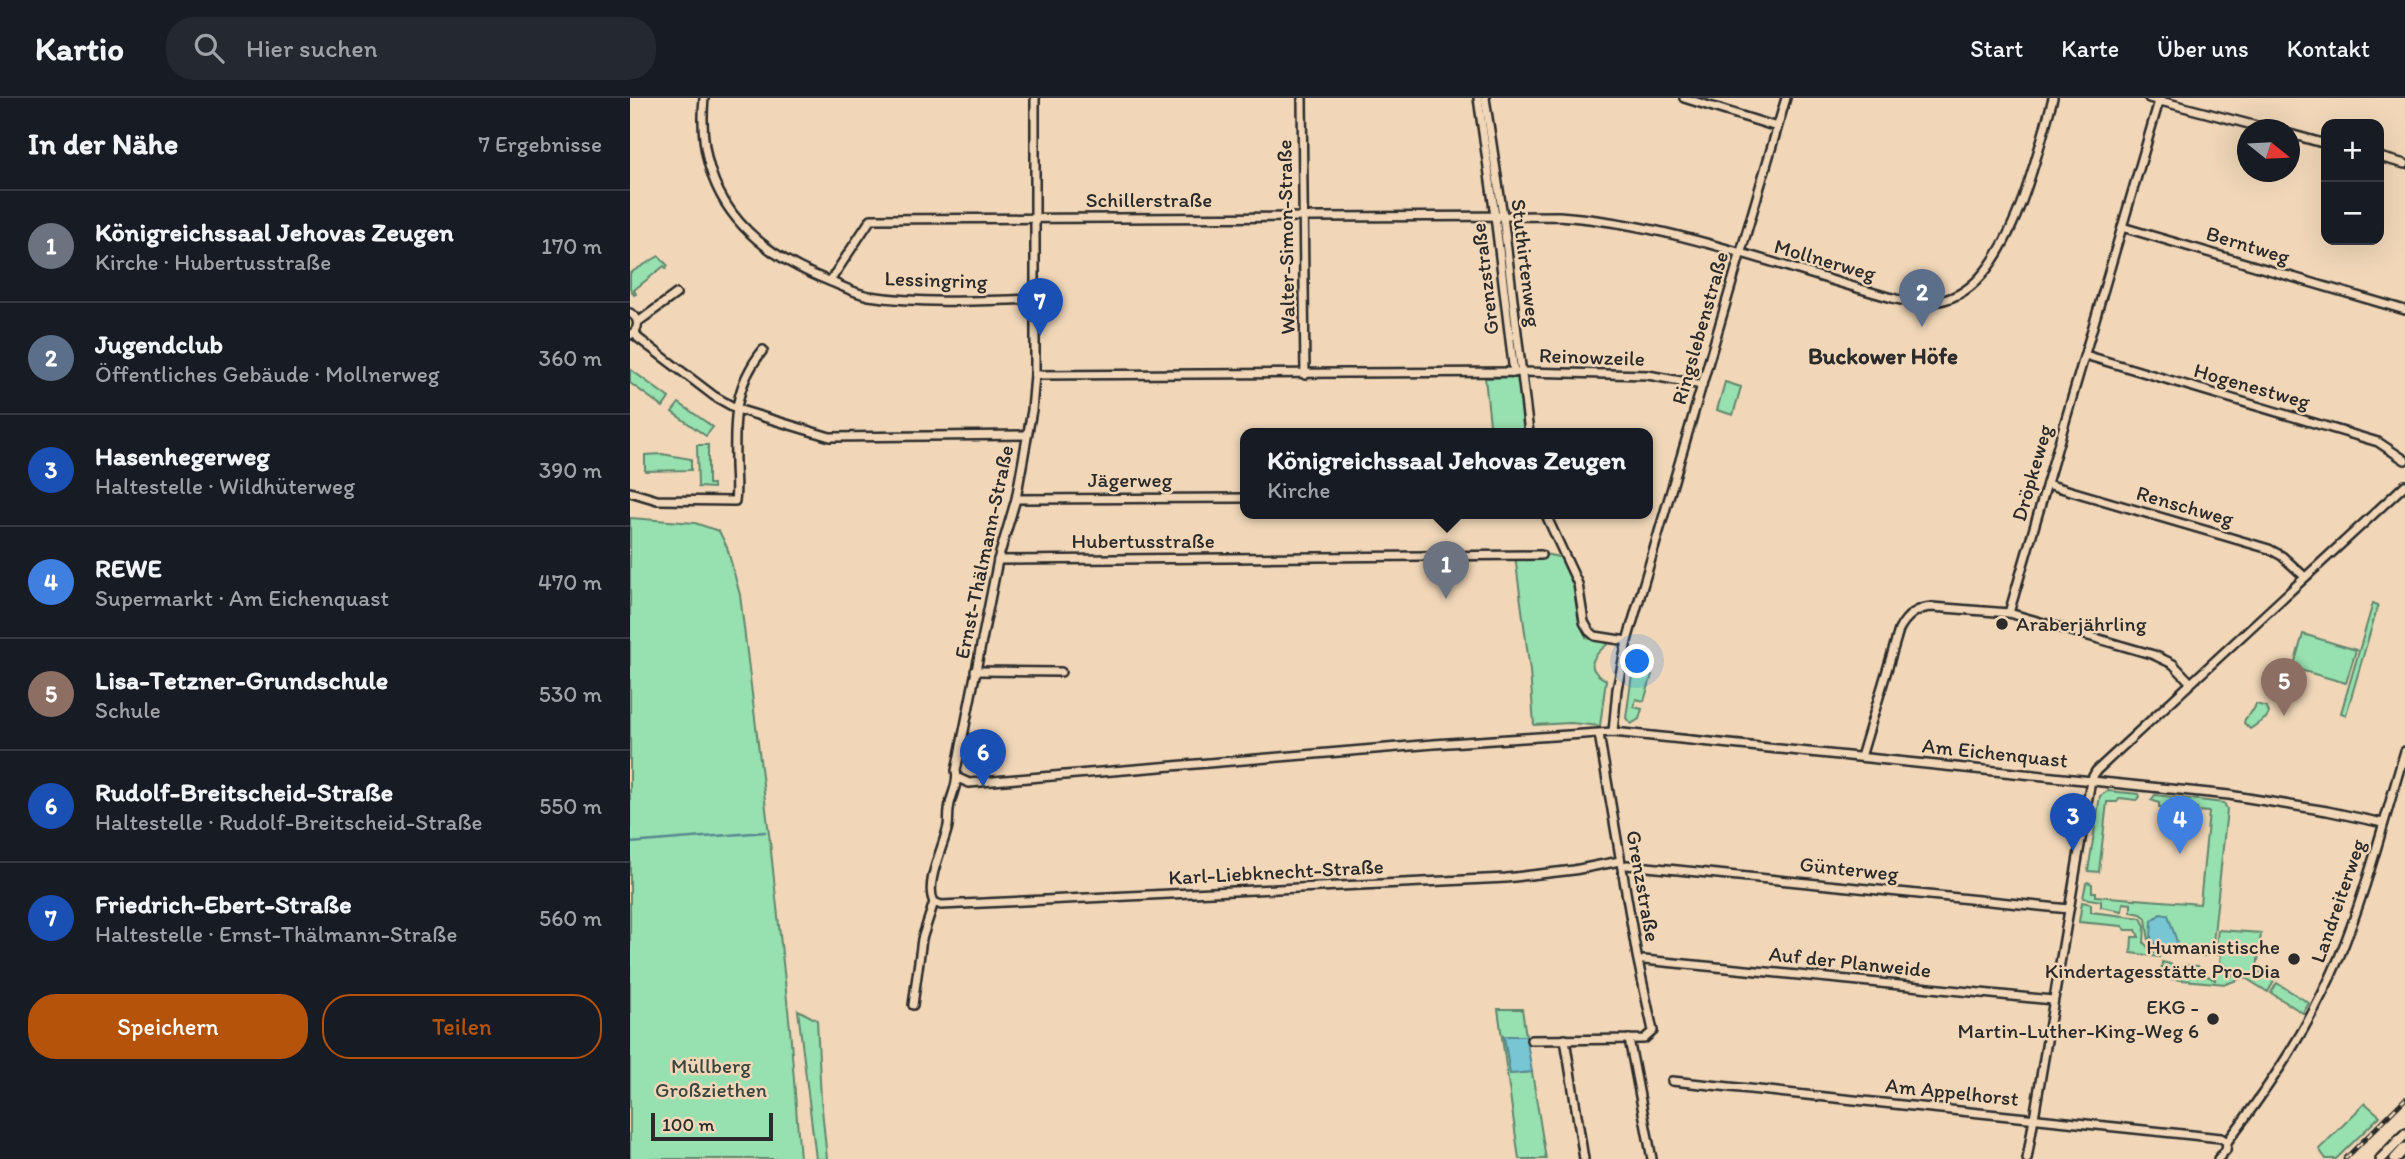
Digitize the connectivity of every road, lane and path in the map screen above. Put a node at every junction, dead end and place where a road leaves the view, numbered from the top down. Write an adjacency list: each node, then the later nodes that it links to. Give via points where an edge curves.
1 (704, 98): 22 (street, Lessingring, via 708,168 733,214 773,253 807,274)
2 (1035, 98): 19 (street, Ernst-Thälmann-Straße)
3 (1302, 98): 17 (street, Walter-Simon-Straße)
4 (1478, 98): 18 (street, Grenzstraße)
5 (1485, 98): 18 (street, Stuthirtenweg)
6 (1684, 98): 12 (street)
7 (1786, 98): 12 (street, Ringslebenstraße)
8 (2053, 98): 21 (street, Mollnerweg, via 2010,230 1988,266 1958,295 1935,302 1907,301)
9 (2149, 98): 10 (street)
10 (2159, 101): 11 (street); 20 (street, Dröpkeweg)
11 (2237, 121)
12 (1777, 127): 21 (street, Ringslebenstraße)
13 (2300, 137): 14 (street)
14 (2321, 143)
15 (2384, 158): 16 (street)
16 (2405, 164)
17 (1303, 216): 18 (street, Schillerstraße); 19 (street, Schillerstraße); 33 (street, Walter-Simon-Straße)
18 (1499, 216): 21 (street, Mollnerweg, via 1620,222); 31 (street, Stuthirtenweg)
19 (1034, 218): 22 (street, Schillerstraße, via 871,219); 24 (street, Ernst-Thälmann-Straße)
20 (2122, 227): 25 (street, Berntweg); 30 (street, Dröpkeweg)
21 (1740, 254): 34 (street, Ringslebenstraße)
22 (830, 281): 24 (street, Lessingring, via 867,295 913,301)
23 (676, 294): 27 (street)
24 (1035, 299): 32 (street, Ernst-Thälmann-Straße)
25 (2405, 310)
26 (630, 313): 27 (street)
27 (638, 322): 28 (street)
28 (632, 334): 35 (street)
29 (763, 350): 35 (street, via 750,366)
30 (2085, 355): 38 (street, Hogenestweg, via 2378,442); 39 (street, Dröpkeweg)
31 (1518, 372): 33 (street, Reinowzeile); 34 (street, Reinowzeile, via 1648,375); 36 (street, Stuthirtenweg)
32 (1035, 375): 33 (street, Reinowzeile); 37 (street, Ernst-Thälmann-Straße)
33 (1306, 375)
34 (1702, 385): 49 (street, Ringslebenstraße)
35 (737, 409): 37 (street, via 830,437); 41 (street, via 735,501 657,500)
36 (1528, 428)
37 (1027, 435): 43 (street, Ernst-Thälmann-Straße)
38 (2405, 460)
39 (2047, 484): 47 (street, Renschweg, via 2269,549); 48 (street, Dröpkeweg)
40 (2405, 485): 47 (street)
41 (630, 492)
42 (1240, 498): 43 (street, Jägerweg)
43 (1016, 499): 46 (street, Ernst-Thälmann-Straße)
44 (1548, 519): 49 (street, via 1578,584 1589,631)
45 (1541, 555): 46 (street, Hubertusstraße)
46 (998, 560): 50 (street, Ernst-Thälmann-Straße)
47 (2305, 577): 52 (street)
48 (2009, 612): 52 (street, via 2154,655 2173,664); 56 (street, via 1925,608 1905,619)
49 (1627, 640): 53 (street, Ringslebenstraße)
50 (975, 671): 51 (street); 57 (street, Ernst-Thälmann-Straße)
51 (1061, 672)
52 (2190, 682): 58 (street)
53 (1613, 732): 54 (street, Am Eichenquast); 56 (street, Am Eichenquast)
54 (1600, 734): 57 (street, Am Eichenquast, via 969,783); 60 (street, Grenzstraße)
55 (2405, 751): 59 (street, Landreiterweg)
56 (1861, 757): 58 (street, Am Eichenquast)
57 (957, 778): 61 (street, Ernst-Thälmann-Straße, via 934,871)
58 (2091, 780): 59 (street, Am Eichenquast, via 2250,798); 62 (street)
59 (2383, 823): 72 (street, Landreiterweg, via 2354,918 2314,1009 2274,1079)
60 (1623, 863): 61 (street, Karl-Liebknecht-Straße, via 1506,878 954,905); 62 (street, Günterweg); 66 (street, Grenzstraße, via 1653,1026 1644,1039)
61 (934, 902): 65 (street, Ernst-Thälmann-Straße, via 922,939)
62 (2069, 909): 64 (street)
63 (1644, 960): 64 (street, Auf der Planweide)
64 (2053, 1000): 70 (street)
65 (913, 1005)
66 (1629, 1039): 68 (street); 75 (street)
67 (1531, 1040): 68 (street)
68 (1566, 1040): 74 (street)
69 (1672, 1081): 70 (street, Am Appelhorst)
70 (2034, 1119): 72 (street, Am Appelhorst); 76 (street)
71 (2405, 1134): 78 (street)
72 (2227, 1142): 77 (street, Landreiterweg)
73 (2405, 1148): 79 (street)
74 (1584, 1159)
75 (1652, 1159)
76 (2027, 1159)
77 (2218, 1159)
78 (2381, 1159)
79 (2395, 1159)

